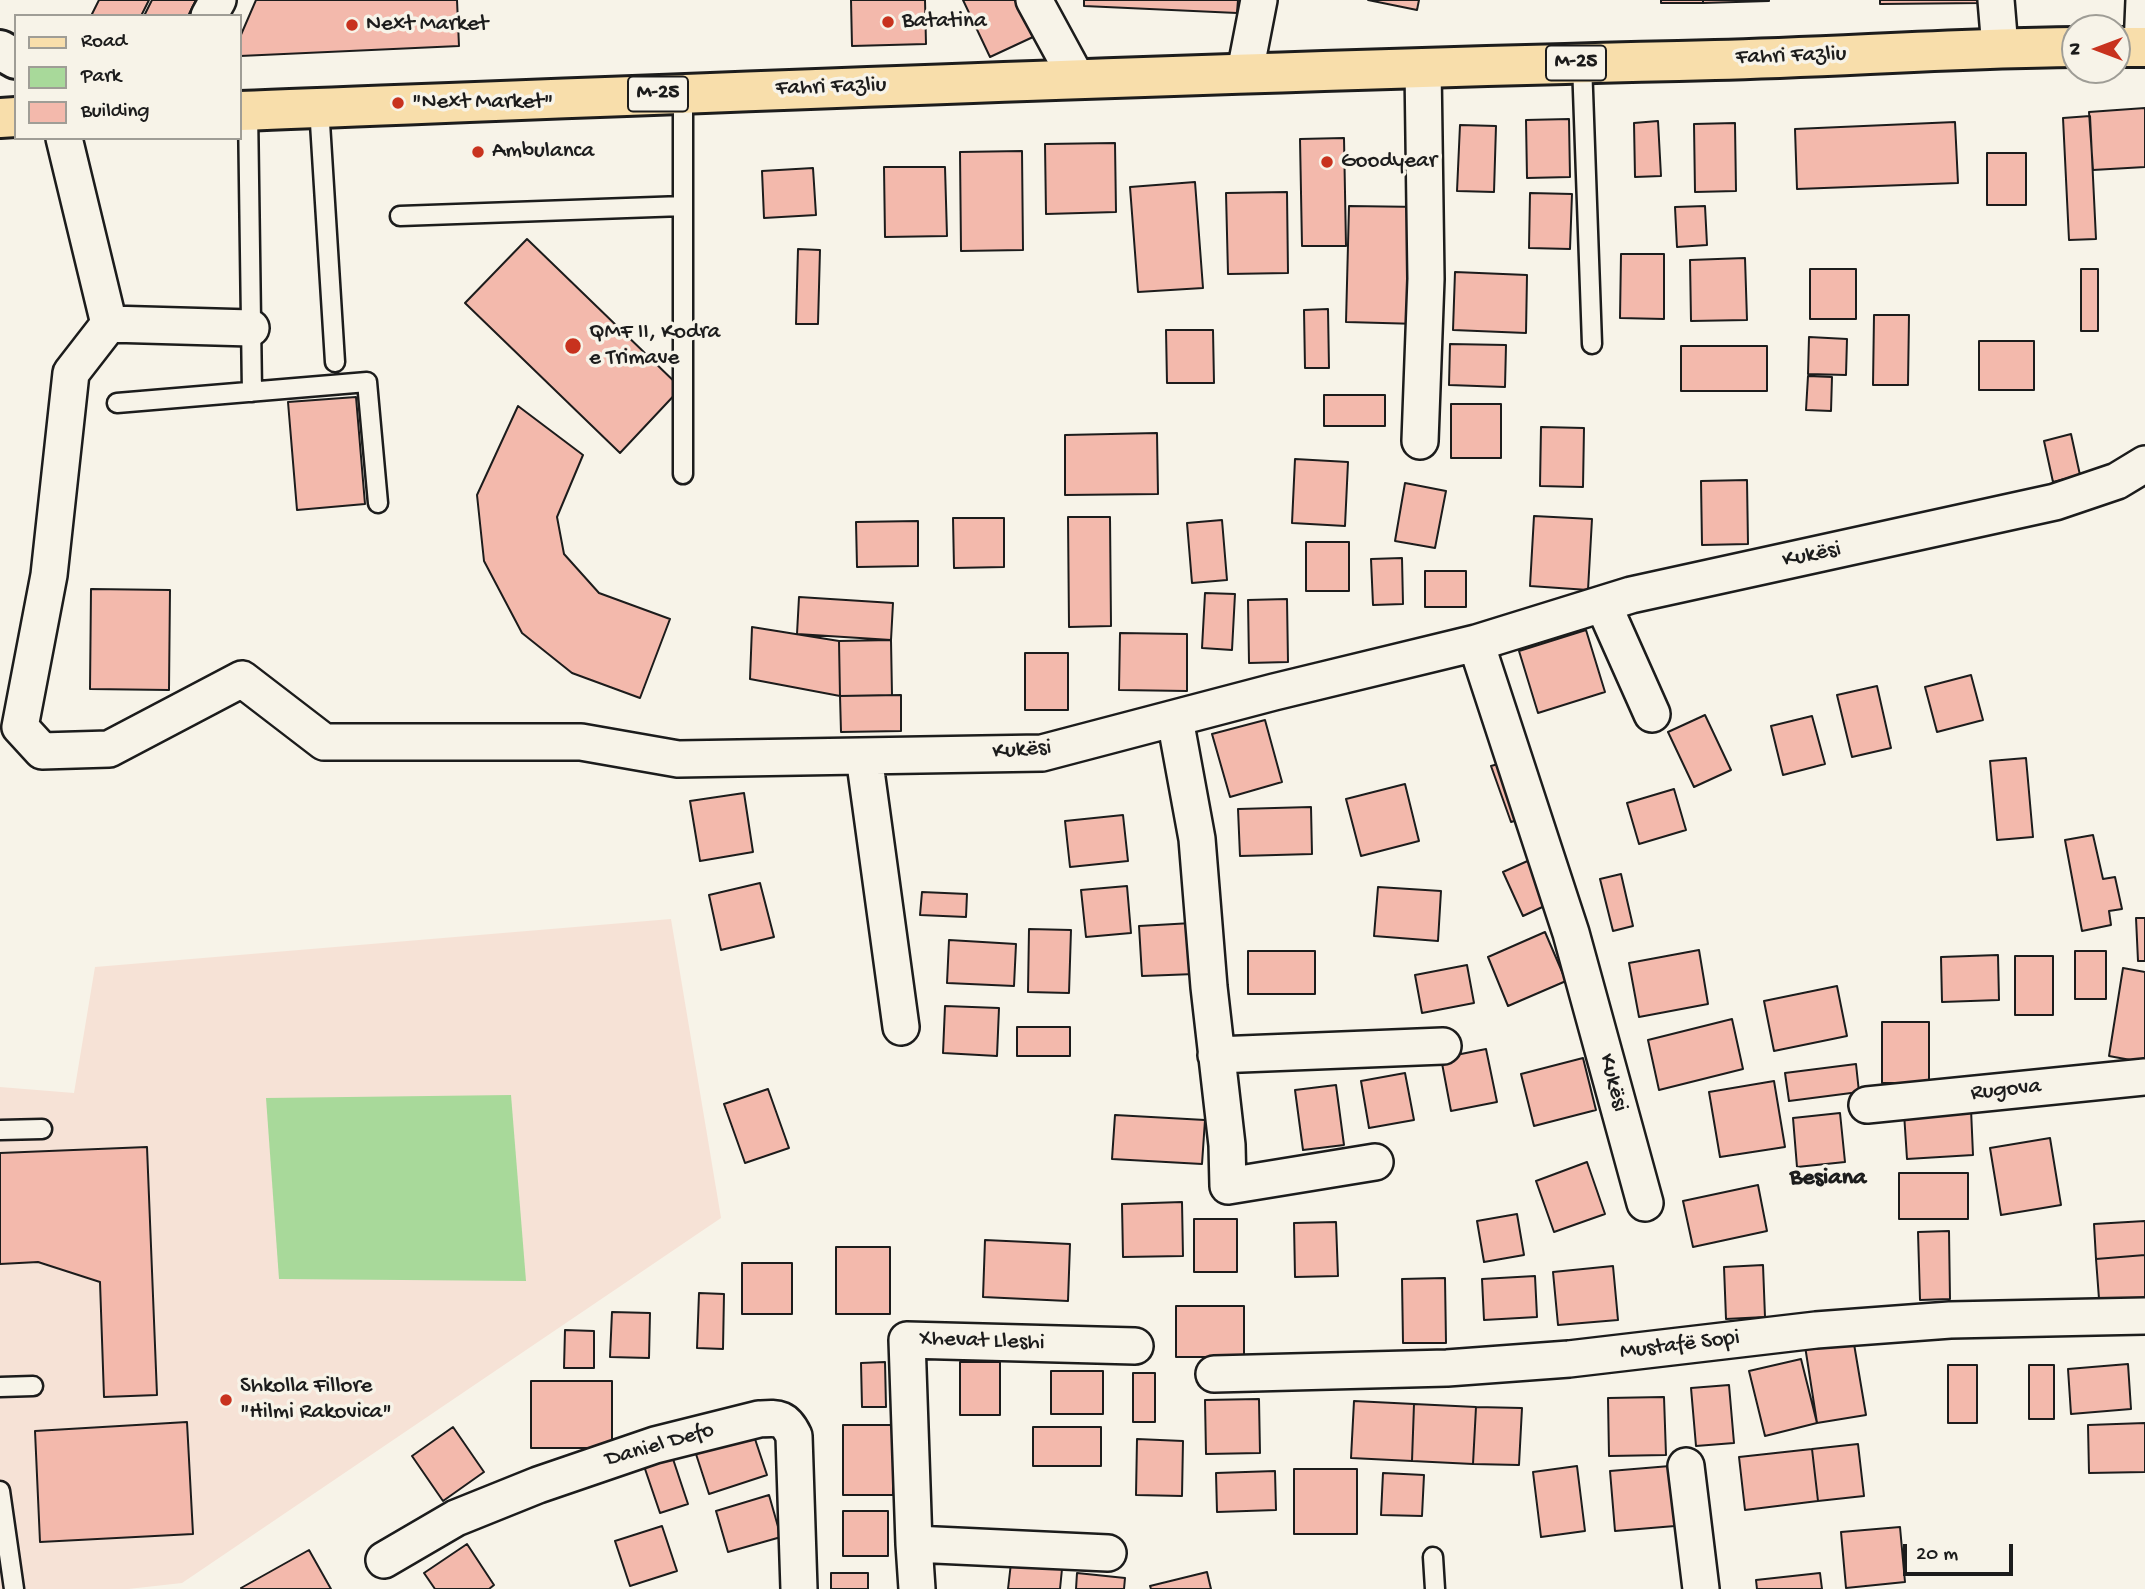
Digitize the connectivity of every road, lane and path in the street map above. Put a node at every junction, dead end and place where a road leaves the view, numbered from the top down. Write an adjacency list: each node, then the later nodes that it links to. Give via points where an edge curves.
1 (1034, 0): 11 (street)
2 (1259, 0): 10 (street)
3 (1996, 0): 7 (street)
4 (2144, 0): 6 (street)
5 (2061, 47): 7 (main road, Fahri Fazliu / M-25)
6 (2135, 47)
7 (2000, 48): 8 (main road, Fahri Fazliu / M-25)
8 (1582, 63): 9 (main road, Fahri Fazliu / M-25); 20 (lane)
9 (1423, 67): 10 (main road, Fahri Fazliu / M-25); 24 (street, via 1426,279)
10 (1245, 72): 11 (main road, Fahri Fazliu / M-25)
11 (1077, 79): 12 (main road, Fahri Fazliu / M-25)
12 (683, 93): 13 (main road, Fahri Fazliu / M-25); 16 (lane)
13 (319, 107): 14 (main road, Fahri Fazliu / M-25); 21 (lane)
14 (244, 111): 19 (lane)
15 (64, 140): 18 (street)
16 (683, 206): 17 (lane); 26 (lane)
17 (400, 216)
18 (109, 324): 19 (street); 32 (street, Kukësi, via 71,373 49,575 20,727 42,751 109,748 242,679 324,742 581,742 678,759)
19 (251, 328): 22 (lane)
20 (1592, 344)
21 (335, 362)
22 (252, 392): 23 (lane); 27 (lane, via 367,382)
23 (117, 403)
24 (1420, 441)
25 (2145, 464): 28 (street, Kukësi, via 2117,481 2055,502)
26 (683, 474)
27 (378, 503)
28 (1603, 604): 29 (street, Kukësi); 30 (street)
29 (1476, 643): 31 (street, Kukësi); 41 (street, Kukësi, via 1571,933)
30 (1652, 714)
31 (1175, 719): 32 (street, Kukësi, via 1042,752); 35 (street, via 1196,839)
32 (864, 756): 33 (street)
33 (901, 1027)
34 (1443, 1046): 35 (street)
35 (1216, 1055): 40 (street, via 1228,1186)
36 (2145, 1076): 37 (street, Rugova)
37 (1867, 1105)
38 (43, 1129): 39 (lane)
39 (0, 1130)
40 (1375, 1162)
41 (1645, 1203)
42 (2145, 1316): 44 (street, Mustafë Sopi, via 1816,1329 1569,1359 1447,1368)
43 (1135, 1346): 49 (street, Xhevat Lleshi, via 907,1339)
44 (1214, 1374)
45 (33, 1386): 46 (lane)
46 (0, 1387)
47 (1686, 1466): 57 (street)
48 (0, 1491): 53 (lane)
49 (914, 1544): 50 (street); 55 (street, Xhevat Lleshi)
50 (1108, 1553)
51 (1433, 1557): 56 (lane)
52 (384, 1560): 54 (street, Daniel Defo, via 456,1518 538,1485 655,1445 777,1418 788,1423 794,1436)
53 (14, 1589)
54 (799, 1589)
55 (917, 1589)
56 (1435, 1589)
57 (1701, 1589)

